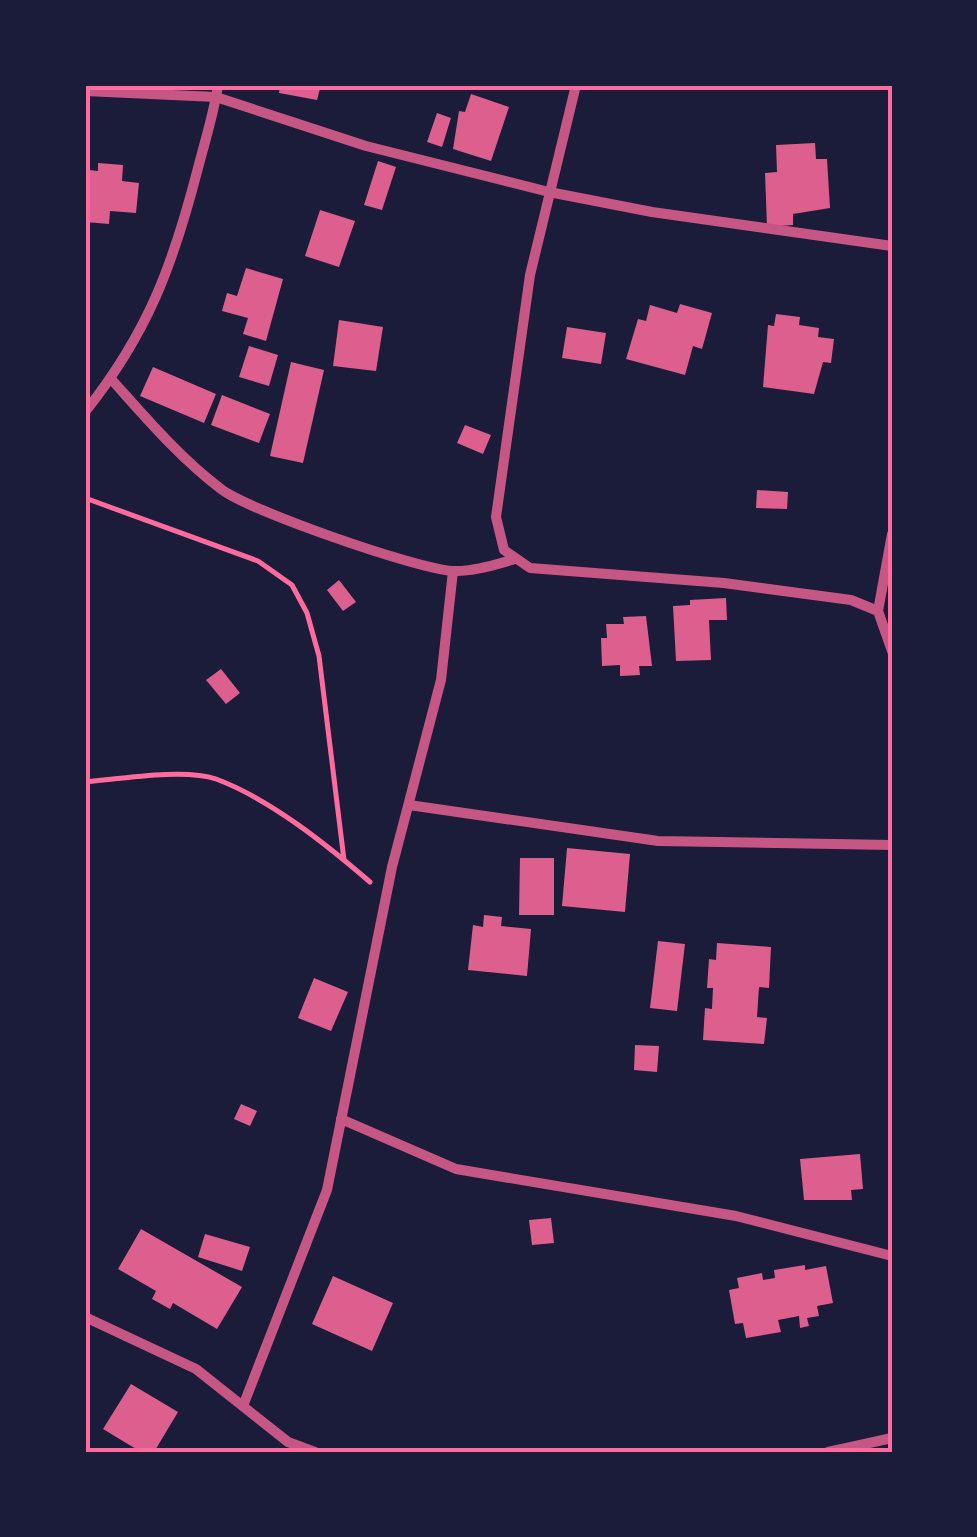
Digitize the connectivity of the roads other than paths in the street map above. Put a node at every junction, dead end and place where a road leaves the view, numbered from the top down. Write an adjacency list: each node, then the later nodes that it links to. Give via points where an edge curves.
1 (576, 85): 4 (street)
2 (85, 91): 3 (street)
3 (217, 91): 4 (street, via 366,146); 6 (street, via 170,271)
4 (549, 192): 5 (street); 9 (street, via 514,372 496,518)
5 (892, 246)
6 (112, 380): 7 (street); 10 (street, via 156,429 246,504)
7 (85, 412)
8 (892, 534): 11 (street)
9 (512, 560): 10 (street); 11 (street, via 530,568 837,598)
10 (453, 571): 13 (street, via 441,680)
11 (878, 611): 12 (street)
12 (892, 652)
13 (408, 805): 14 (street, via 658,841); 15 (street)
14 (892, 845)
15 (341, 1119): 16 (street, via 456,1168 736,1216); 18 (street, via 327,1190)
16 (892, 1256)
17 (85, 1316): 18 (street, via 196,1369)
18 (243, 1406): 20 (street, via 288,1442)
19 (892, 1438): 21 (street)
20 (315, 1452)
21 (828, 1452)

